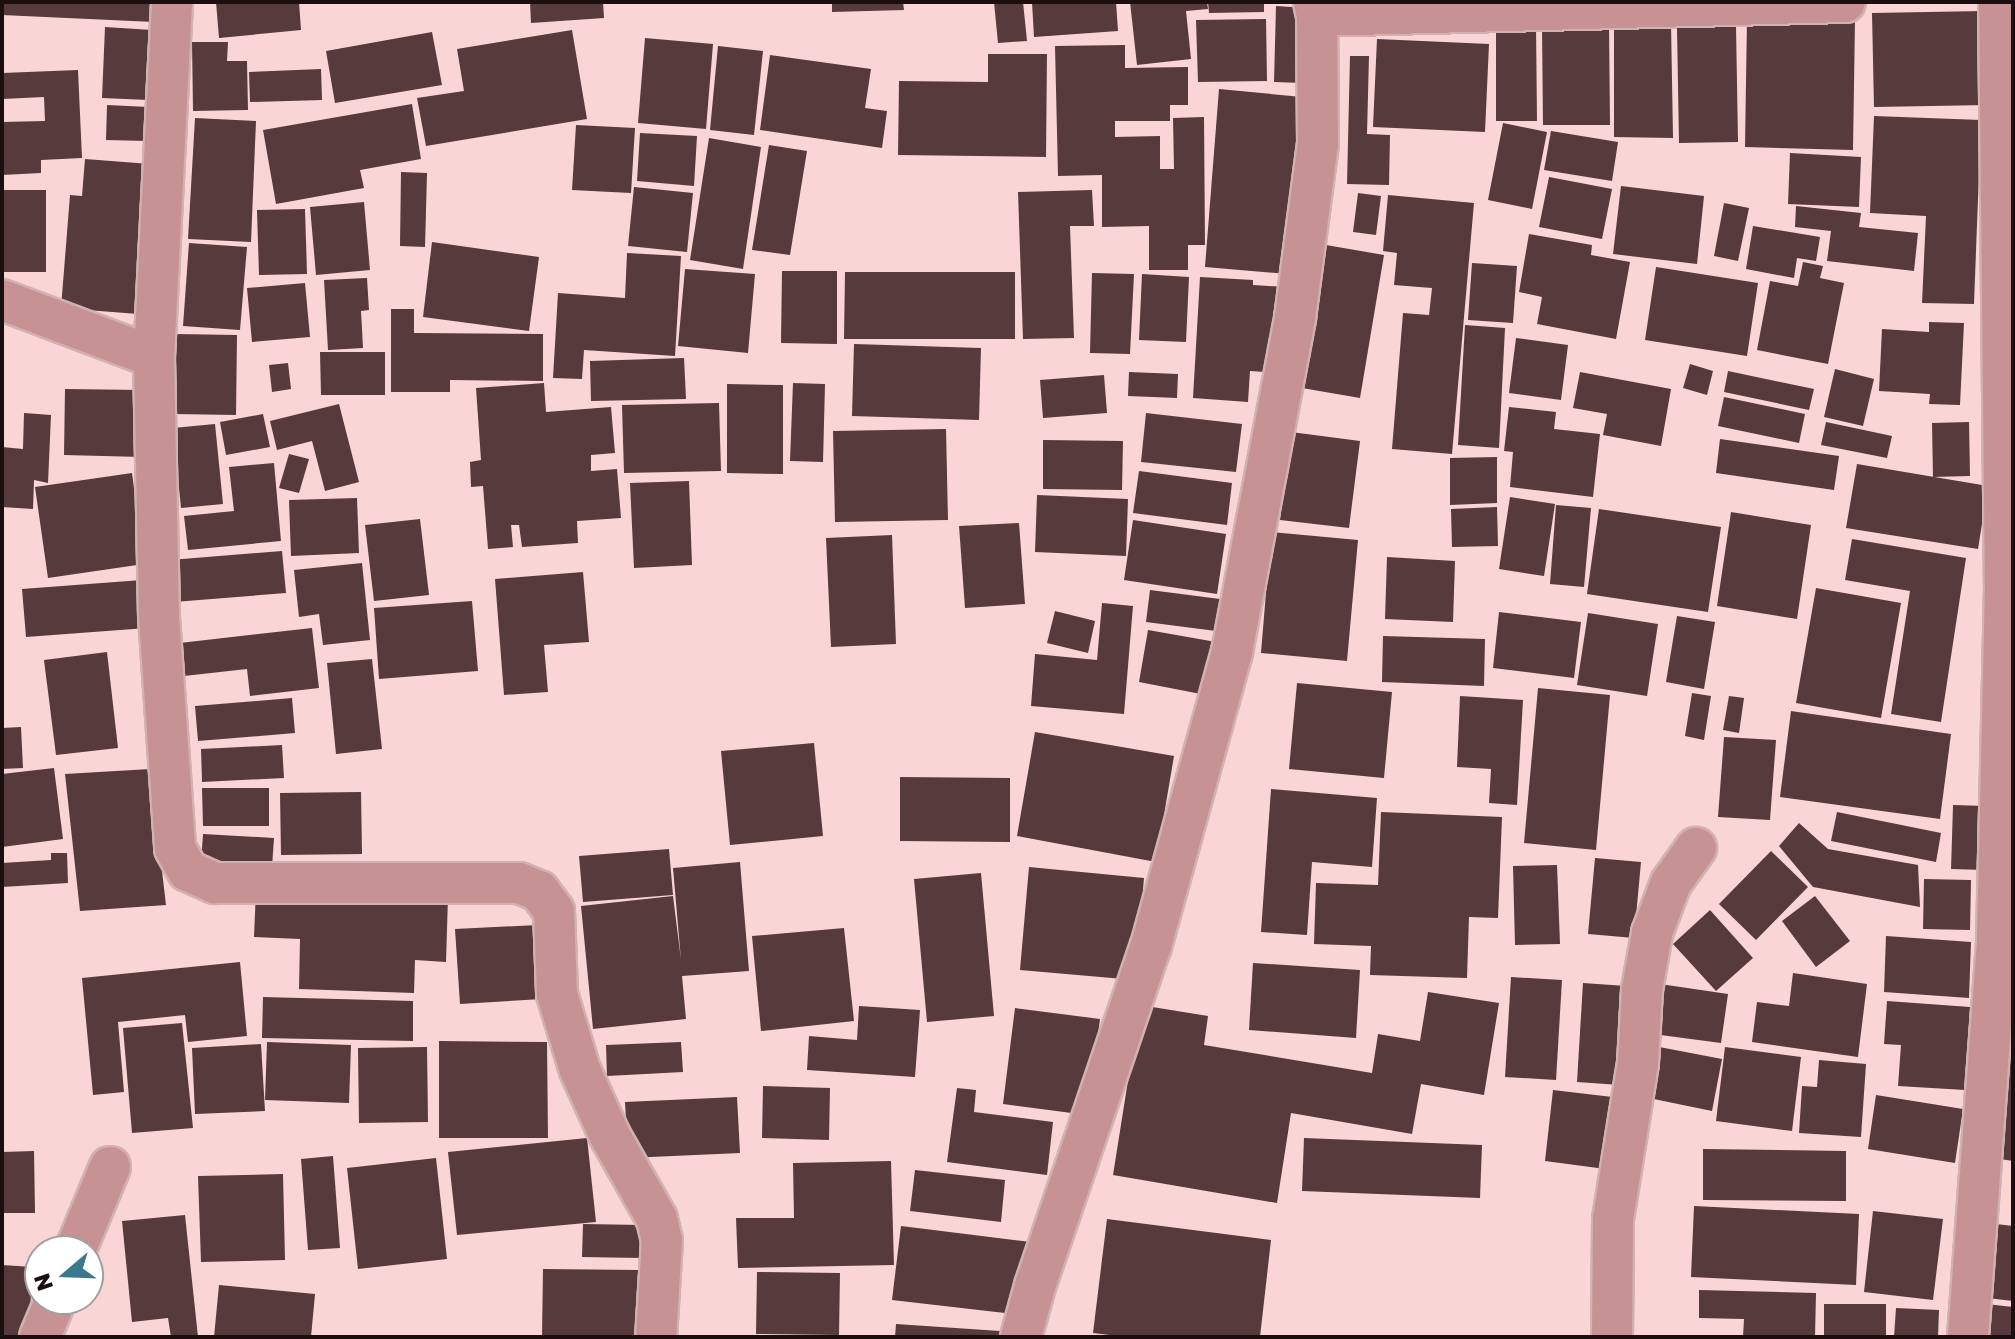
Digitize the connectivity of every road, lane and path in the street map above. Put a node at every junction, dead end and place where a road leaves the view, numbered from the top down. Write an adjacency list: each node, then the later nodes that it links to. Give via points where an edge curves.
1 (172, 2): 6 (street)
2 (1845, 2): 4 (street)
3 (1999, 2): 15 (street, via 2005,595 1997,940)
4 (1316, 9): 13 (street, via 1318,144 1295,318 1232,652 1151,946)
5 (2, 300): 6 (street)
6 (154, 357): 12 (street, via 159,617 175,848 188,871 215,883 519,883 539,891 554,911 557,994 580,1070 662,1240)
7 (1696, 848): 14 (street, via 1671,883 1652,933 1642,990 1638,1063 1613,1219)
8 (110, 1167): 9 (street)
9 (82, 1235)
10 (49, 1315): 11 (street)
11 (40, 1337)
12 (656, 1337)
13 (1021, 1337)
14 (1612, 1337)
15 (1968, 1337)

